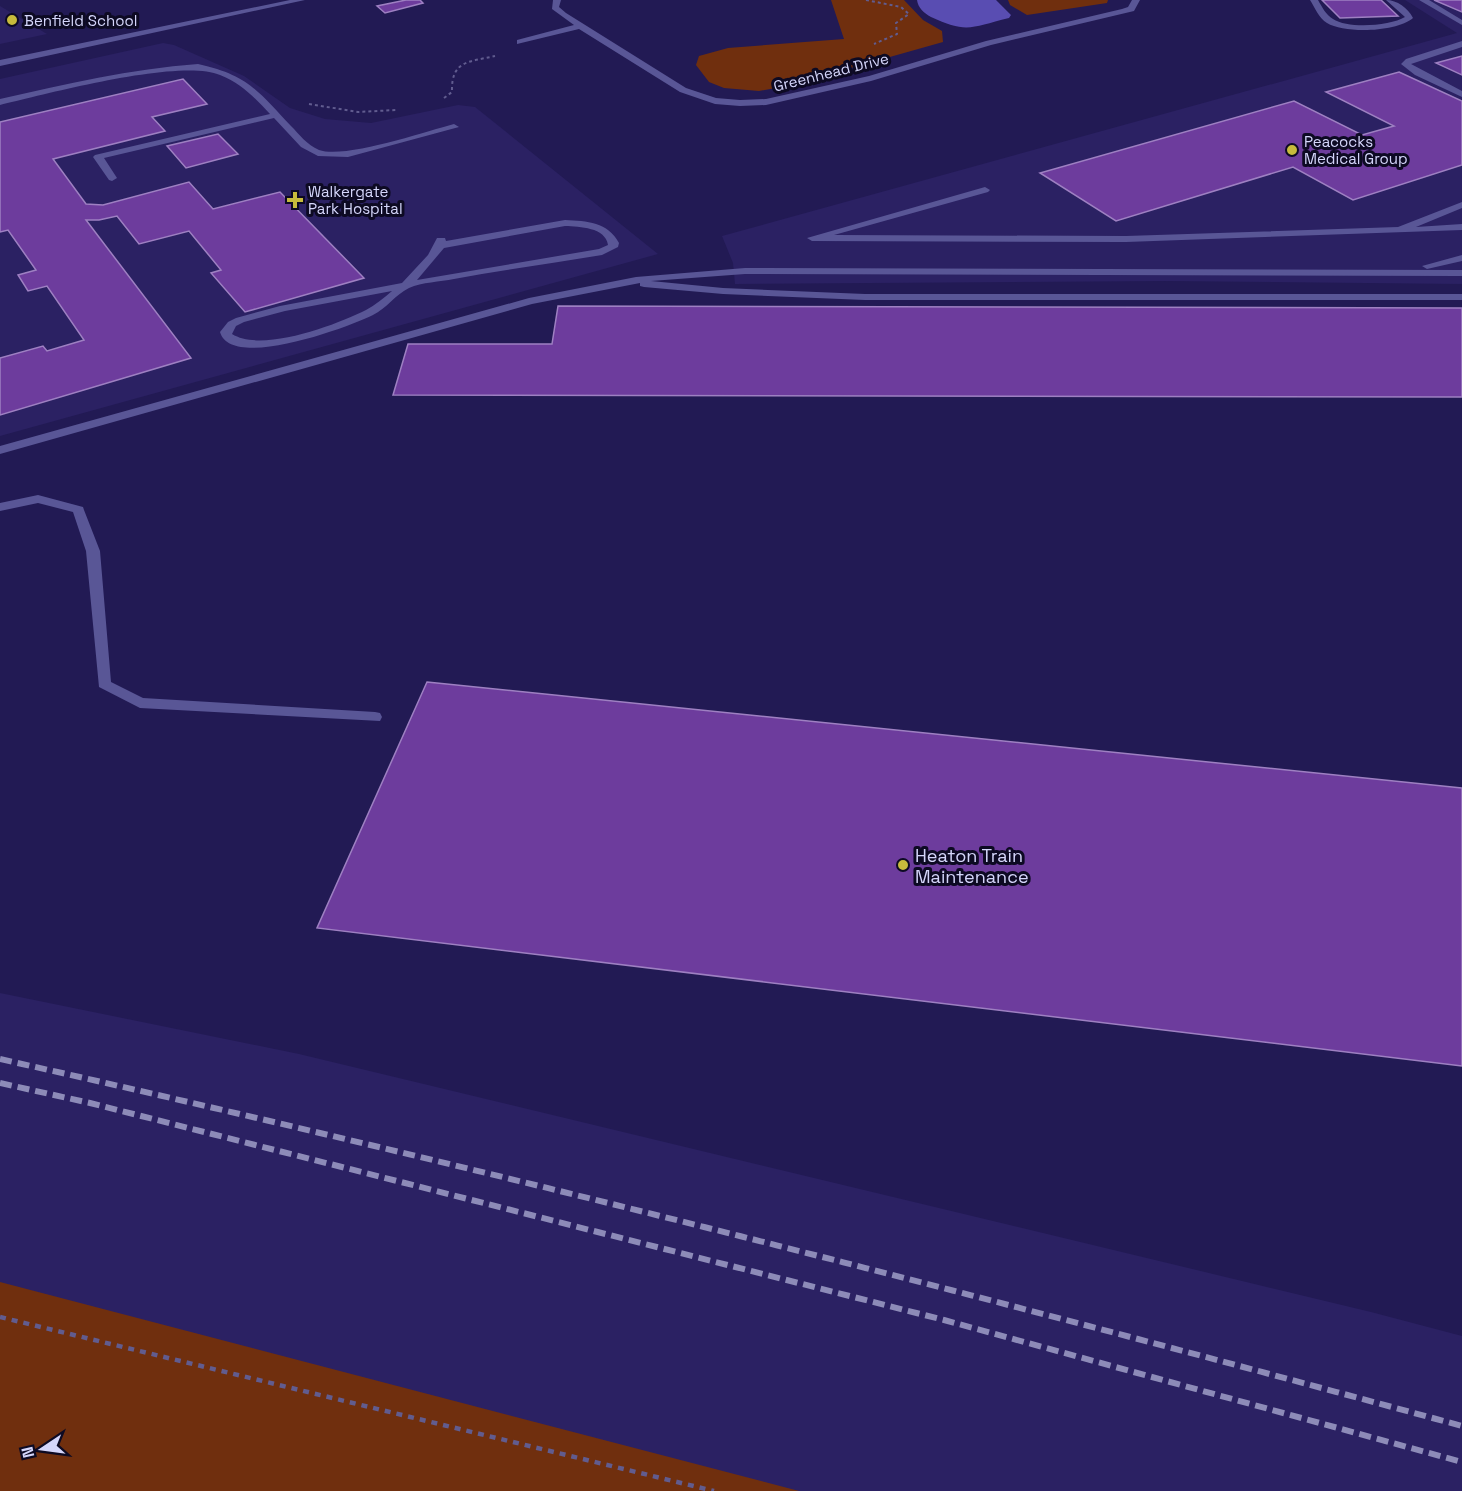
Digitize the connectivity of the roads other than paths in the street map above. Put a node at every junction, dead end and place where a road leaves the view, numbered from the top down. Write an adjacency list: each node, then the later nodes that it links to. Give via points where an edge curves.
1 (301, 0): 11 (street)
2 (557, 0): 8 (street, Greenhead Drive, via 557,10)
3 (1136, 0): 8 (street, Greenhead Drive, via 1131,9 1124,11 989,43 860,80 755,102 715,101 683,90)
4 (1314, 0): 5 (street, via 1326,18 1351,27 1407,20 1408,15)
5 (1390, 0)
6 (1423, 0): 7 (street)
7 (1462, 23)
8 (580, 26): 9 (street)
9 (520, 42)
10 (1462, 44): 12 (street, via 1405,64)
11 (0, 63)
12 (1462, 94)
13 (0, 102): 14 (street, via 88,82 198,67 236,78)
14 (277, 115): 15 (street, via 310,150 328,155 348,154); 16 (street, via 98,157)
15 (454, 127)
16 (112, 178)
17 (985, 190): 20 (street, via 812,238 1126,238)
18 (1462, 205): 20 (street)
19 (1462, 227): 20 (street)
20 (1399, 230)
21 (1462, 258): 22 (street)
22 (1401, 273): 23 (street); 24 (street, via 745,271)
23 (1462, 273)
24 (617, 281): 26 (street, via 723,291 865,297); 27 (street, via 529,301)
25 (401, 288): 25 (street, via 372,311 292,339 247,346 233,343 227,336 232,324 260,314); 25 (street, via 441,243 565,223 603,230 614,243 602,252)
26 (1462, 297)
27 (0, 450)
28 (0, 507): 29 (street, via 38,499 78,510 93,551 104,684 140,703)
29 (375, 717)

